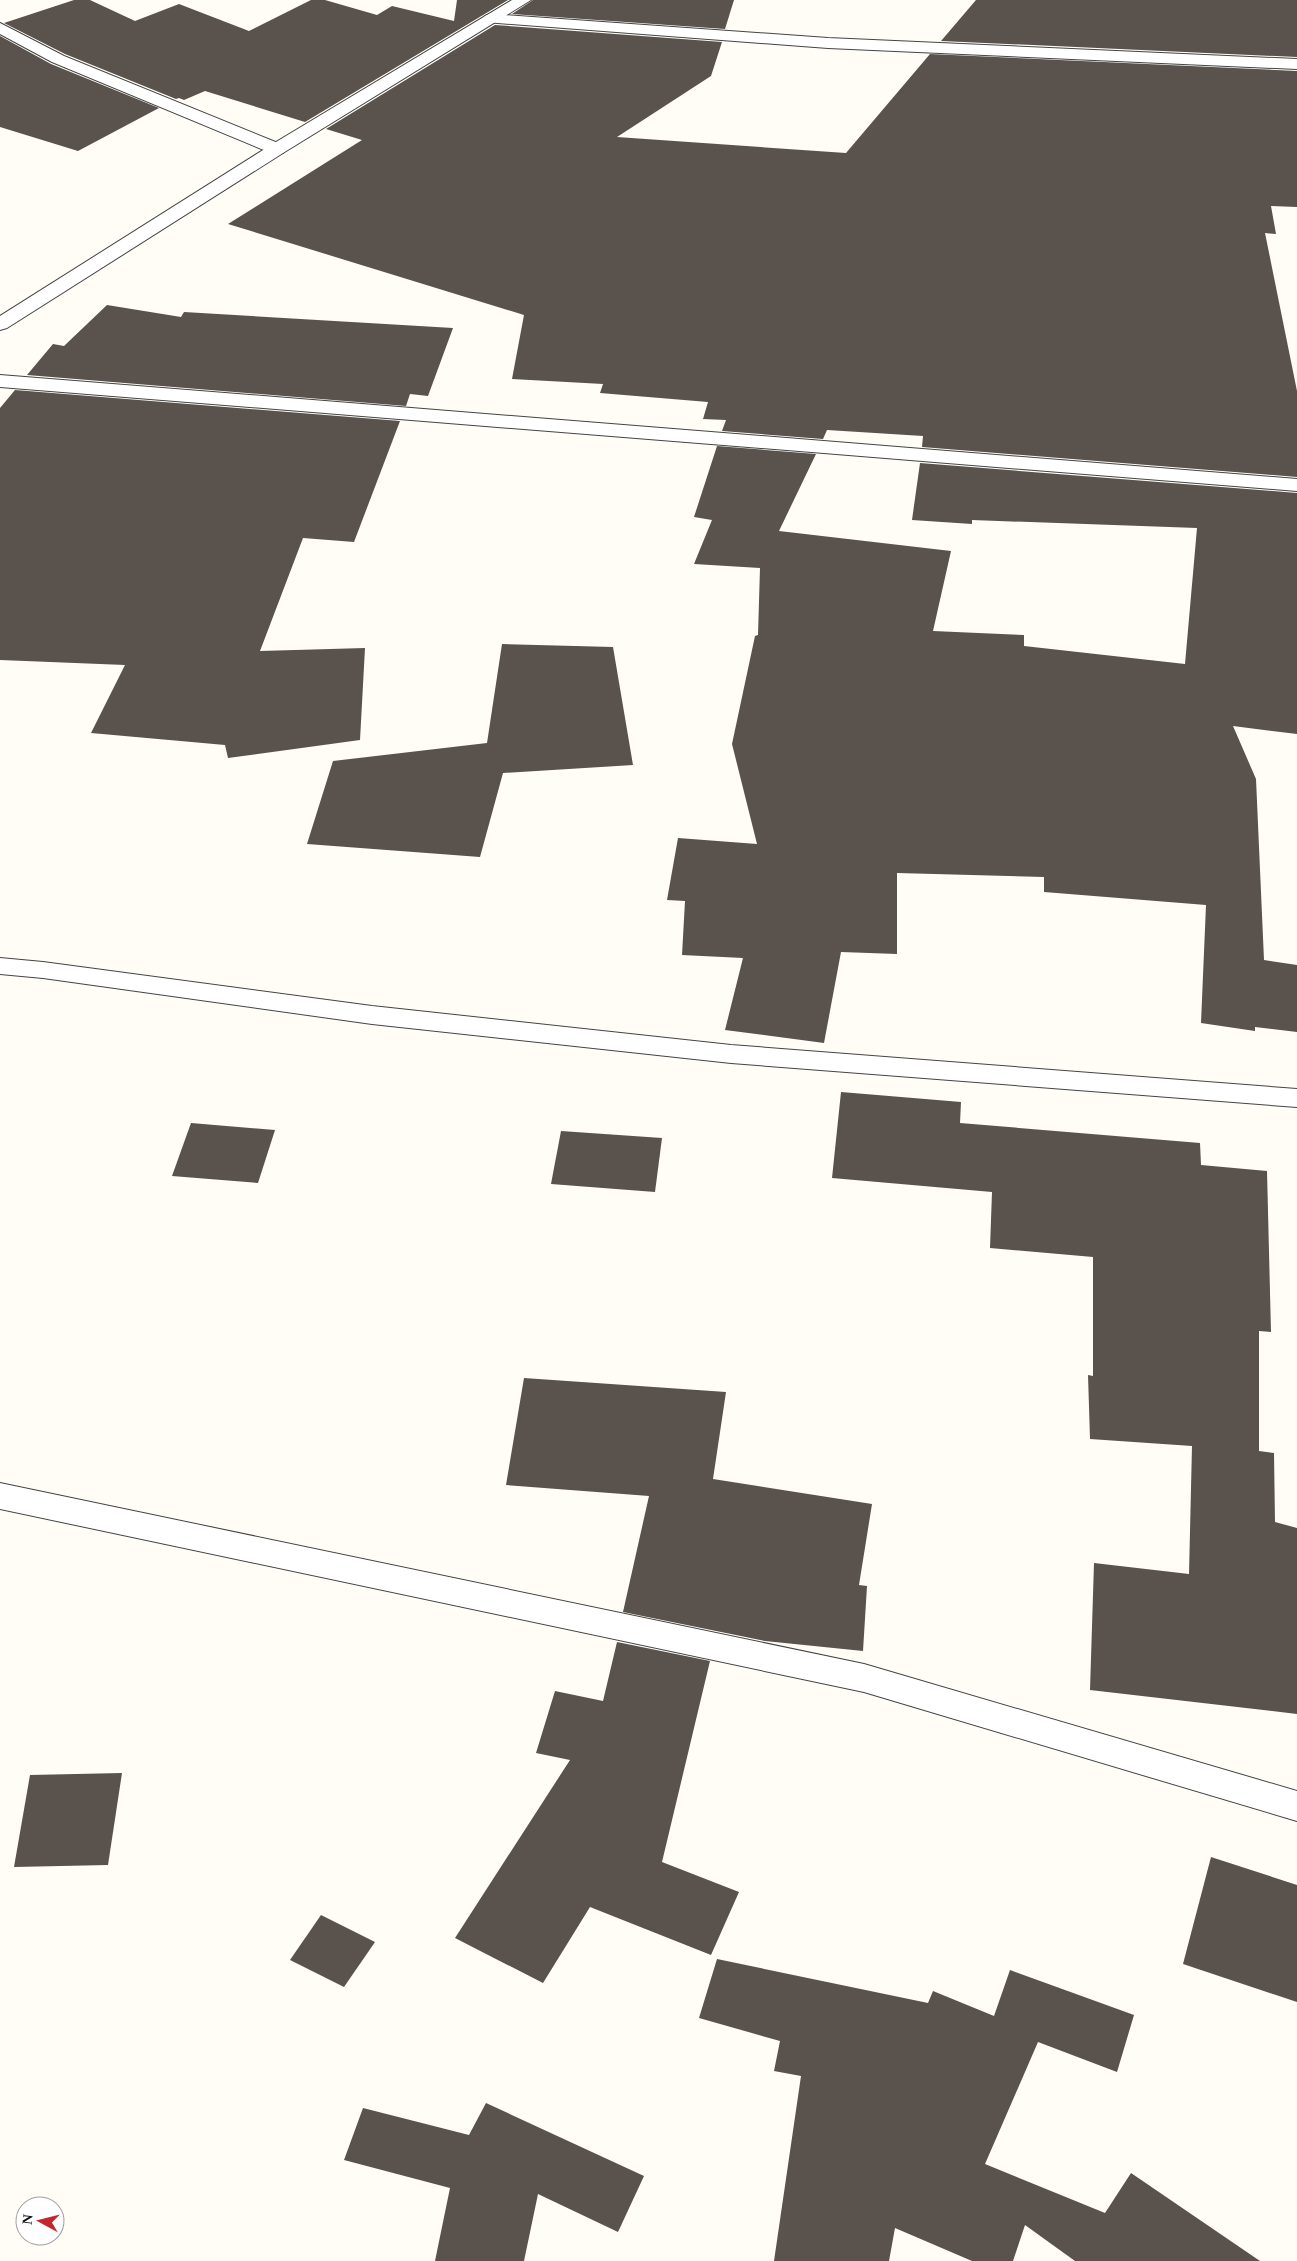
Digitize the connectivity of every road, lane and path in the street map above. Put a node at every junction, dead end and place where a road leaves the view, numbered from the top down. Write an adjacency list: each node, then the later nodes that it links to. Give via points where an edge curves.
1 (523, 0): 2 (street)
2 (490, 18): 4 (street, via 828,43); 5 (street)
3 (0, 28): 5 (street, via 58,59)
4 (1297, 64)
5 (277, 149): 6 (street)
6 (0, 324)
7 (0, 381): 8 (street)
8 (1297, 485)
9 (0, 966): 10 (street, via 372,1015 711,1052)
10 (1297, 1098)
11 (0, 1496): 12 (street, via 864,1678)
12 (1297, 1806)

